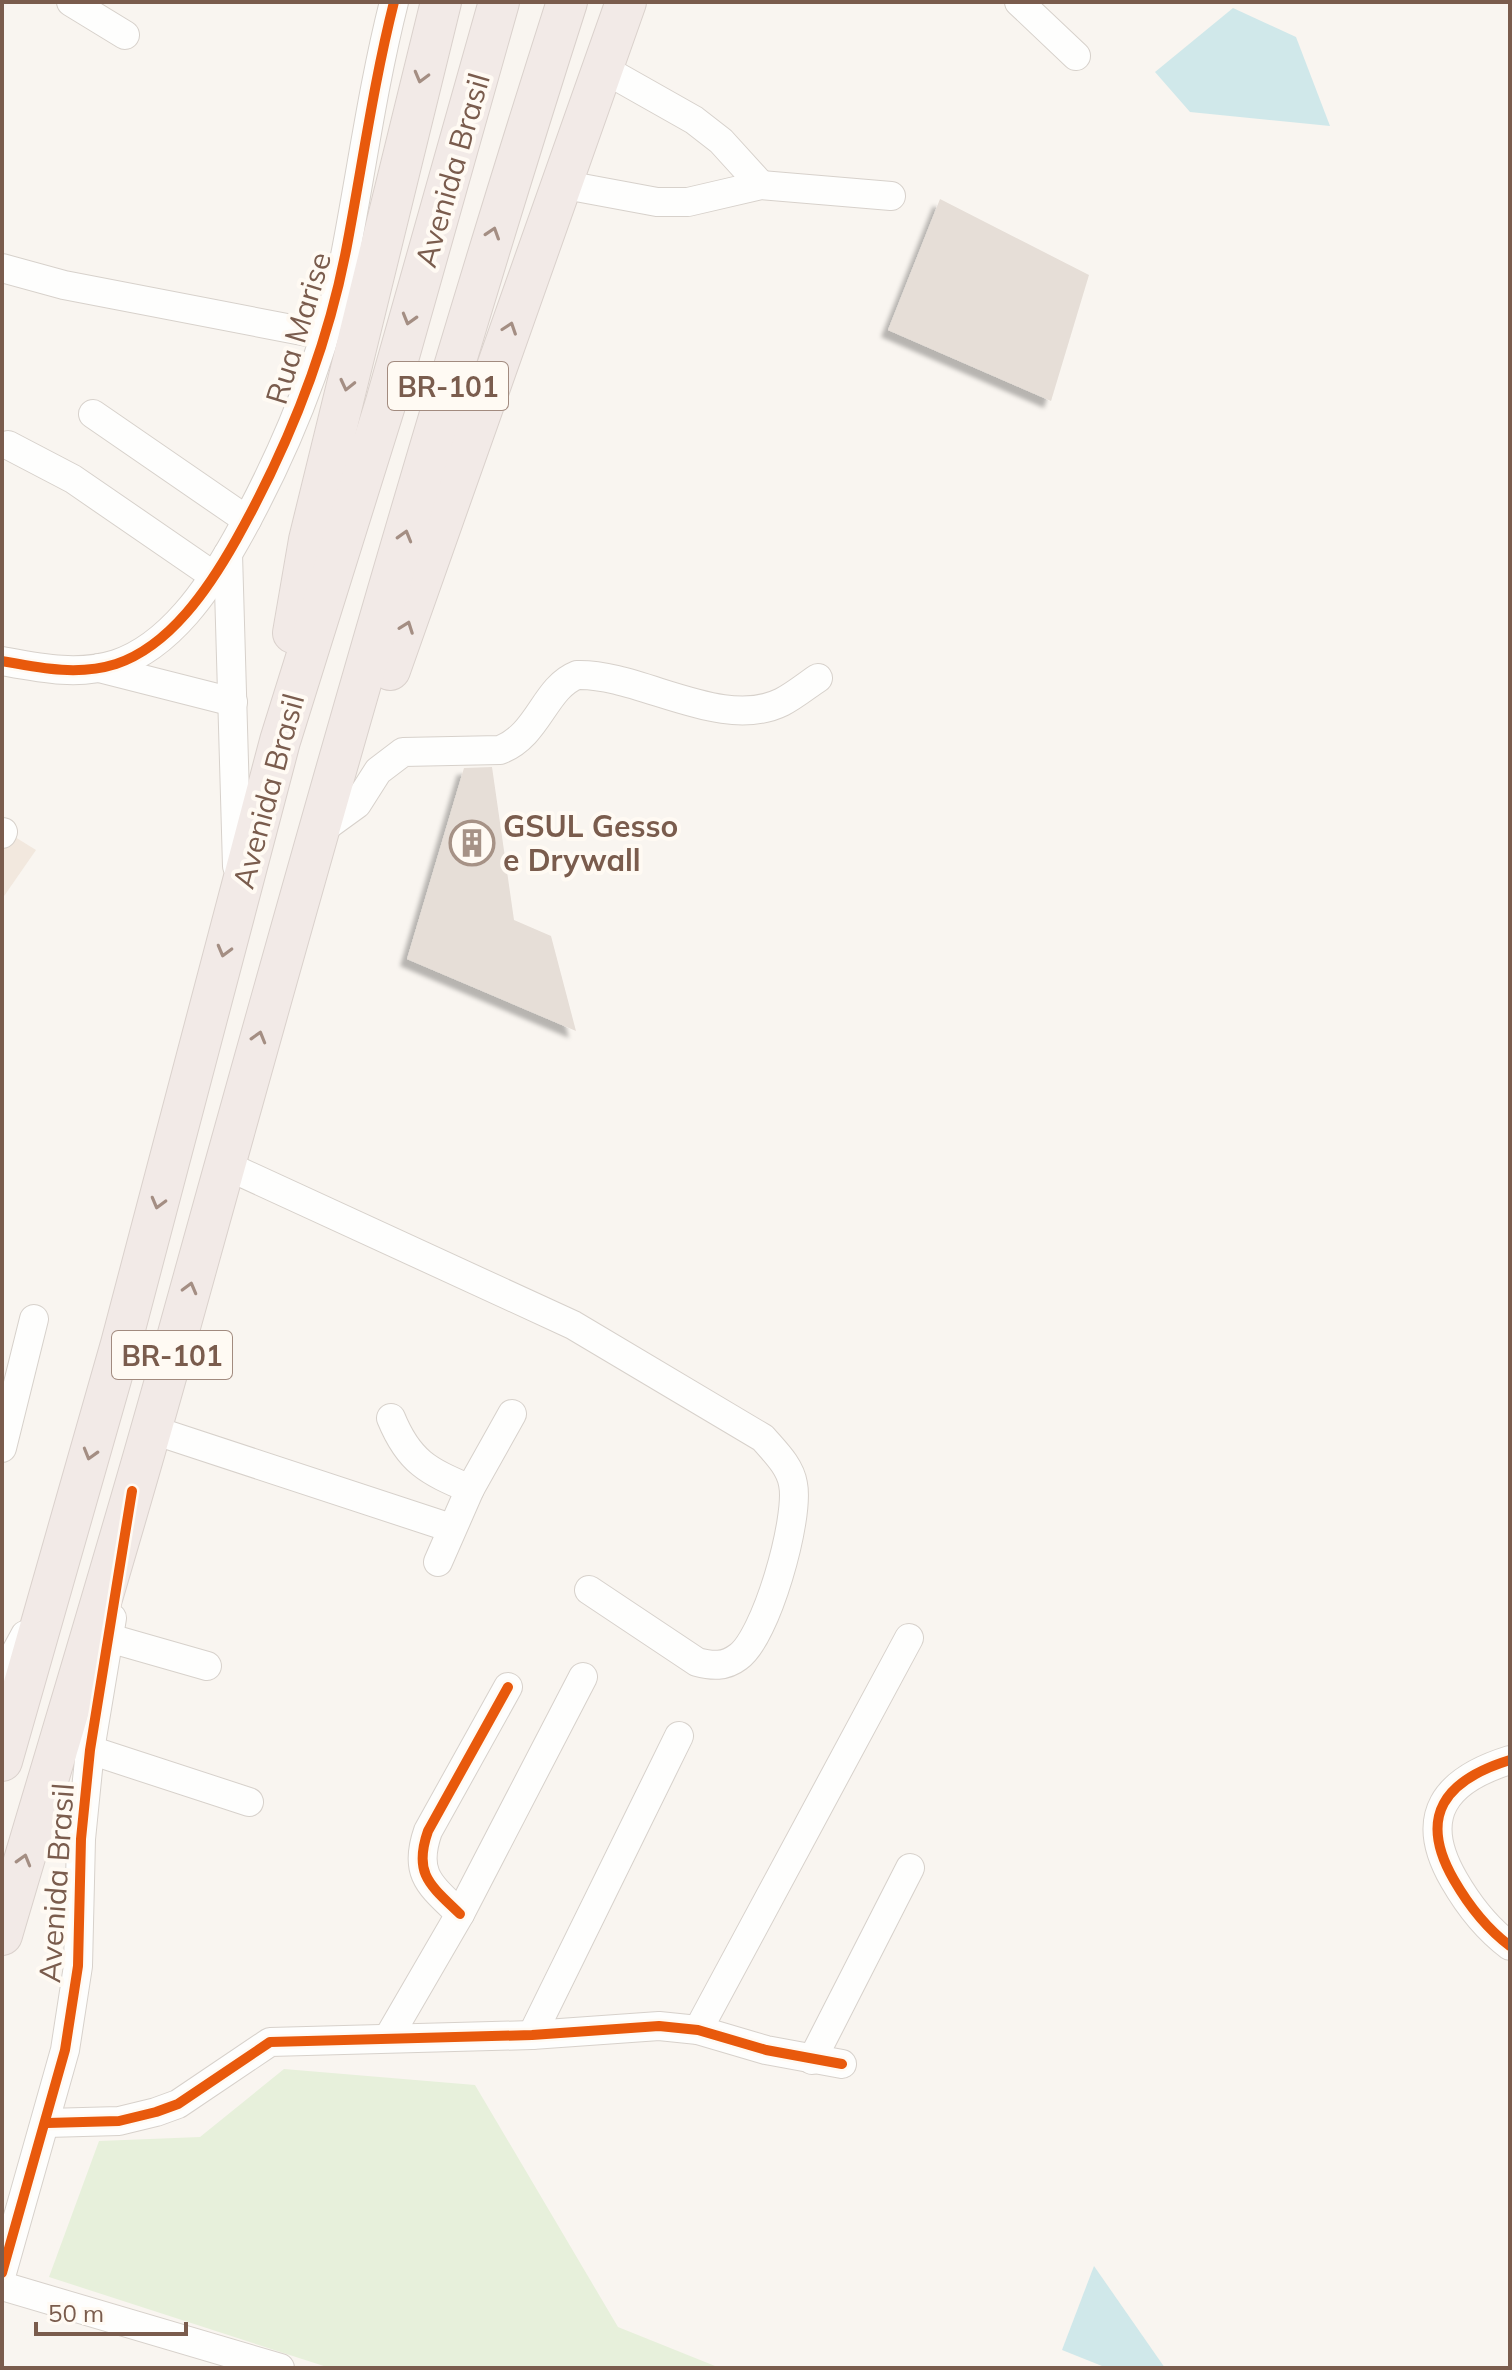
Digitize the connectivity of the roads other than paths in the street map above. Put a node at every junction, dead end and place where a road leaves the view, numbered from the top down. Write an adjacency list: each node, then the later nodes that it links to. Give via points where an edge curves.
1 (71, 2): 8 (street)
2 (394, 2): 15 (street, Rua Marise, via 348,241)
3 (441, 2): 19 (highway, one-way to 19)
4 (499, 2): 27 (highway, Avenida Brasil / BR-101, one-way to 27, via 386,402)
5 (567, 2): 28 (highway, Avenida Brasil / BR-101, one-way to 5, via 483,264)
6 (626, 2): 10 (highway)
7 (1019, 2): 9 (street)
8 (125, 35)
9 (1076, 56)
10 (602, 68): 11 (highway); 12 (street, via 694,120)
11 (560, 184): 12 (street, via 657,202 688,202); 28 (highway, one-way to 11, via 401,646)
12 (761, 185): 13 (street)
13 (891, 196)
14 (2, 268): 15 (street)
15 (323, 335): 17 (street, Rua Marise)
16 (93, 414): 21 (street)
17 (290, 436): 19 (street); 21 (street, Rua Marise)
18 (5, 439): 20 (street); 22 (street)
19 (333, 444): 27 (highway, via 299,588)
20 (19, 476)
21 (247, 520): 22 (street, Rua Marise)
22 (221, 565): 24 (street, Rua Marise, via 165,634 128,658); 26 (street)
23 (2, 661): 24 (street, via 69,671)
24 (99, 668): 26 (street)
25 (818, 678): 29 (street, via 780,703 737,710 577,675 513,745 500,750 403,752 378,771 357,804)
26 (233, 702): 30 (street)
27 (280, 741): 30 (highway, Avenida Brasil / BR-101)
28 (337, 773): 29 (highway, Avenida Brasil / BR-101)
29 (317, 833): 31 (highway, Avenida Brasil / BR-101, one-way to 29)
30 (238, 898): 42 (highway, Avenida Brasil / BR-101, one-way to 42)
31 (223, 1164): 36 (highway, Avenida Brasil / BR-101, one-way to 31); 43 (street, via 573,1325 763,1438 785,1463 793,1483 790,1540 772,1594 740,1656 727,1664 697,1662)
32 (34, 1319): 33 (street)
33 (12, 1366): 37 (street)
34 (512, 1414): 38 (street)
35 (391, 1418): 38 (street, via 401,1444 418,1462)
36 (150, 1429): 39 (highway, Avenida Brasil / BR-101); 40 (street)
37 (3, 1443)
38 (470, 1489): 40 (street)
39 (132, 1491): 44 (street, Avenida Brasil); 57 (highway, Avenida Brasil / BR-101, one-way to 39)
40 (451, 1528): 41 (street)
41 (438, 1562)
42 (53, 1586): 48 (street, Avenida Brasil); 53 (highway, Avenida Brasil / BR-101)
43 (589, 1590)
44 (109, 1638): 46 (street); 51 (street, Avenida Brasil)
45 (909, 1638): 59 (street)
46 (207, 1666)
47 (583, 1677): 56 (street)
48 (2, 1678)
49 (508, 1687): 56 (street, via 421,1852 421,1869)
50 (679, 1736): 60 (street)
51 (90, 1750): 54 (street); 64 (street, Avenida Brasil, via 81,1839 78,1966)
52 (1510, 1760): 58 (street, via 1462,1782 1443,1801 1436,1818 1441,1858 1471,1910)
53 (2, 1761)
54 (249, 1802)
55 (910, 1868): 62 (street)
56 (460, 1914): 61 (street)
57 (2, 1935)
58 (1510, 1946)
59 (698, 2030): 60 (street, via 659,2026); 62 (street)
60 (532, 2035): 61 (street)
61 (388, 2038): 64 (street, via 270,2042 178,2104 156,2112 119,2121)
62 (812, 2060): 63 (street)
63 (842, 2064)
64 (47, 2123): 65 (street, Avenida Brasil)
65 (2, 2273)
66 (2, 2286): 67 (street)
67 (191, 2355): 68 (street)
68 (280, 2368)

